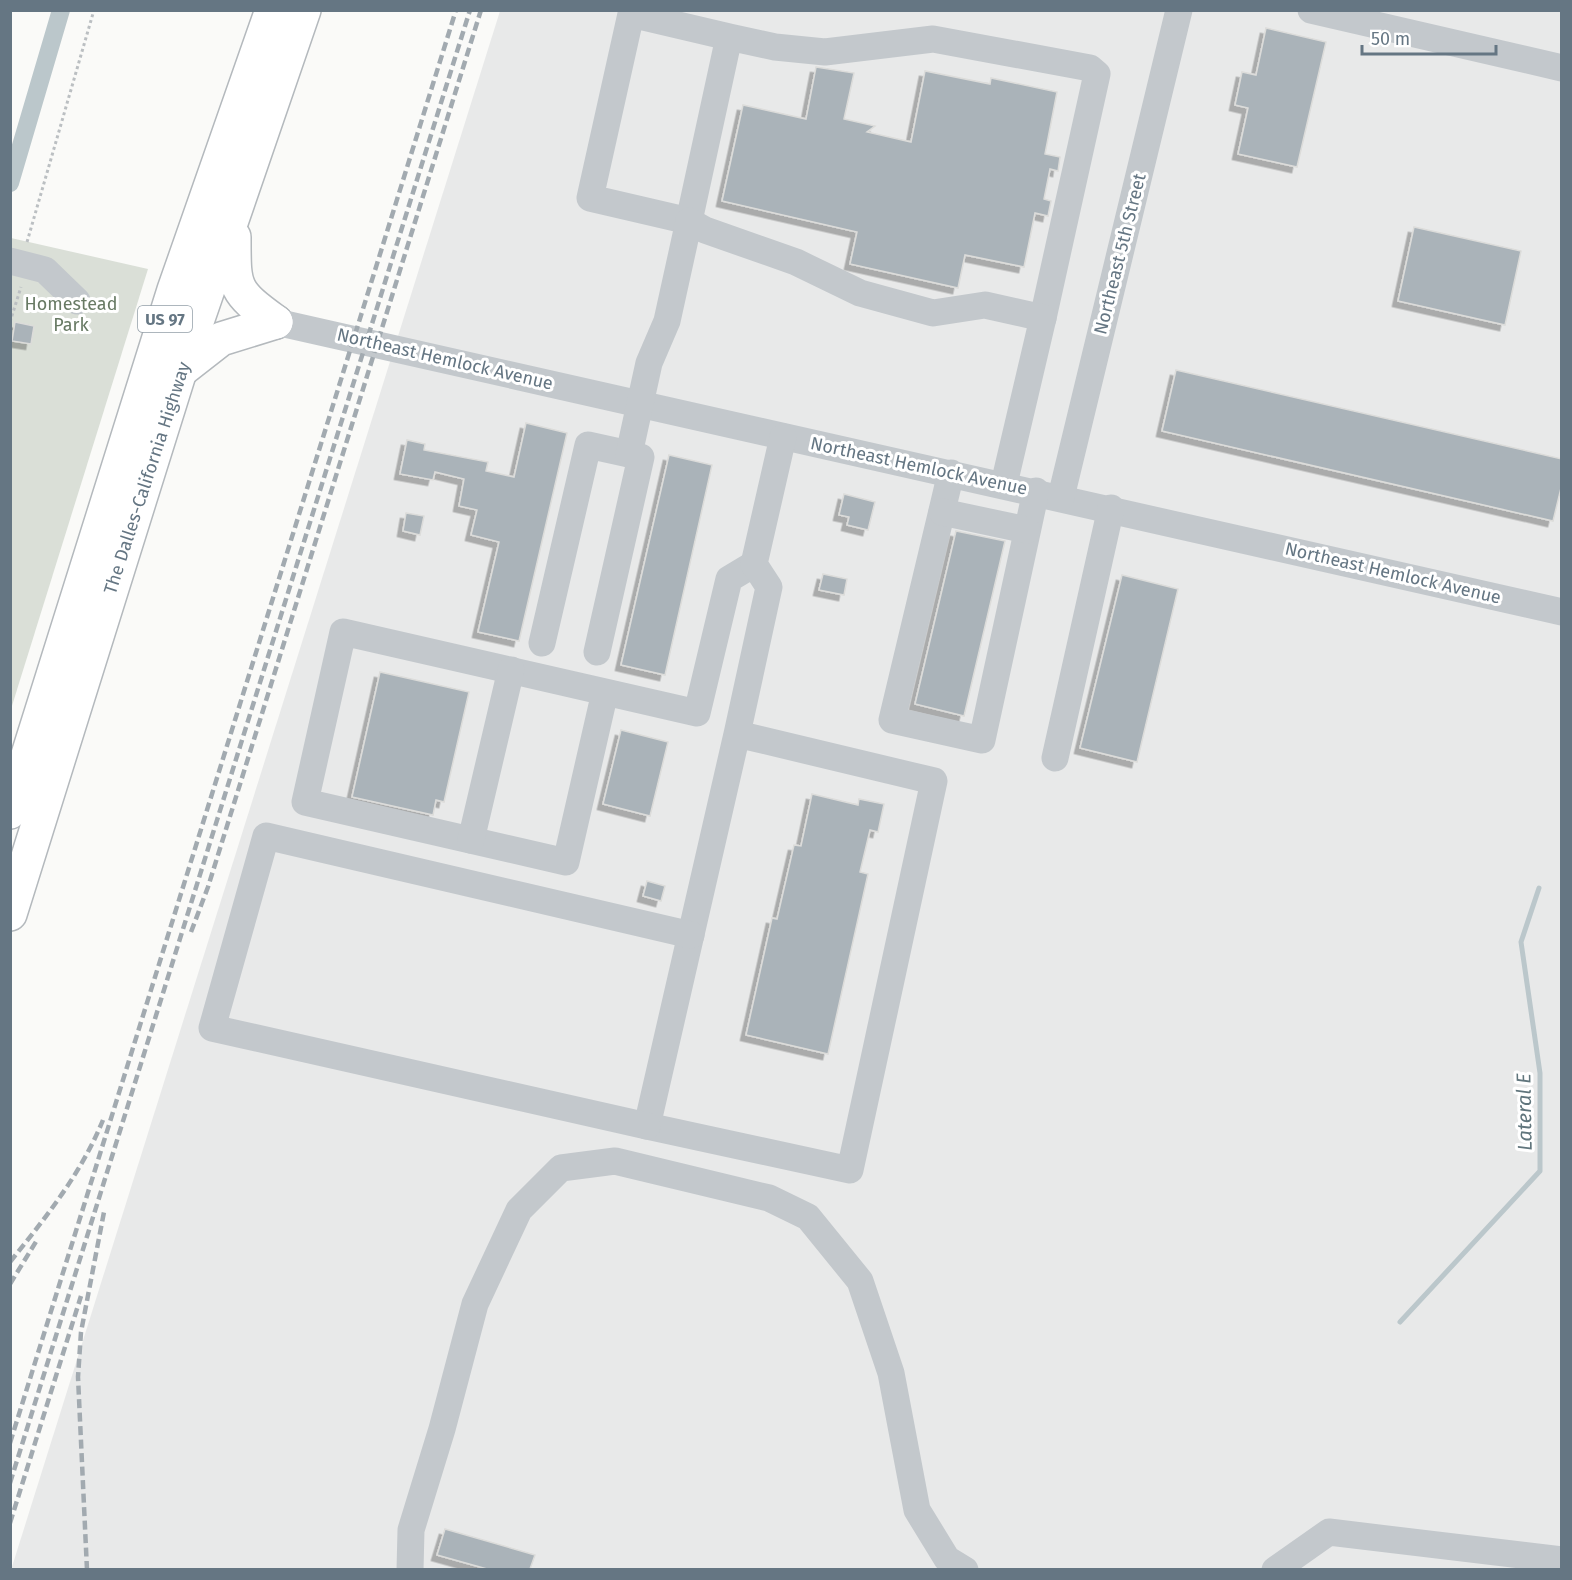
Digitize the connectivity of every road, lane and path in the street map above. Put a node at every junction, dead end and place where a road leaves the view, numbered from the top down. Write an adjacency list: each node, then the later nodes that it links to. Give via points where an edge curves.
1 (94, 10): 10 (path, via 25,251)
2 (273, 10): 33 (highway, The Dalles-California Highway / US 97, via 174,290)
3 (303, 10): 8 (highway, The Dalles-California Highway / US 97)
4 (1179, 10): 21 (street, Northeast 5th Street)
5 (1311, 10): 7 (street)
6 (729, 37): 9 (street); 9 (street, via 631,14 590,198); 12 (street, via 825,52 933,39 1090,68 1097,74)
7 (1562, 68)
8 (234, 210): 14 (highway, via 234,280 250,303); 15 (highway, The Dalles-California Highway / US 97)
9 (689, 221): 12 (street, via 832,277 860,293 933,313 985,305); 16 (street, via 668,321 649,363)
10 (17, 262): 11 (street, via 45,270); 13 (path, via 23,282)
11 (77, 301)
12 (1043, 318): 20 (street)
13 (10, 322)
14 (276, 322): 15 (highway, via 221,339); 16 (street, Northeast Hemlock Avenue)
15 (180, 371): 35 (highway, The Dalles-California Highway / US 97)
16 (639, 404): 17 (street, Northeast Hemlock Avenue); 18 (street)
17 (783, 437): 19 (street, Northeast Hemlock Avenue); 25 (street)
18 (628, 454): 27 (street, via 588,446); 28 (street, via 641,457)
19 (951, 473): 20 (street, Northeast Hemlock Avenue); 23 (street)
20 (1004, 484): 21 (street, Northeast Hemlock Avenue)
21 (1048, 494): 22 (street, Northeast Hemlock Avenue); 24 (street, Northeast 5th Street)
22 (1111, 508): 26 (street, Northeast Hemlock Avenue); 32 (street)
23 (942, 512): 24 (street); 24 (street, Northeast 5th Street, via 892,720 982,740)
24 (1027, 530)
25 (754, 564): 30 (street, via 729,579 697,713); 31 (street, via 769,587)
26 (1562, 612)
27 (542, 643)
28 (597, 652)
29 (511, 670): 30 (street); 34 (street); 34 (street, via 343,632 304,802)
30 (605, 692): 34 (street, via 566,862)
31 (737, 734): 36 (street); 37 (street, via 934,781 850,1170)
32 (1055, 758)
33 (10, 812)
34 (471, 840)
35 (10, 914)
36 (691, 935): 37 (street); 37 (street, via 266,836 212,1028)
37 (647, 1126)
38 (1562, 1560): 41 (street, via 1329,1532)
39 (410, 1569): 40 (street, via 411,1530 475,1304 519,1210 561,1168 615,1161 768,1198 808,1217 860,1281 891,1373 917,1510 947,1559)
40 (965, 1569)
41 (1275, 1569)

